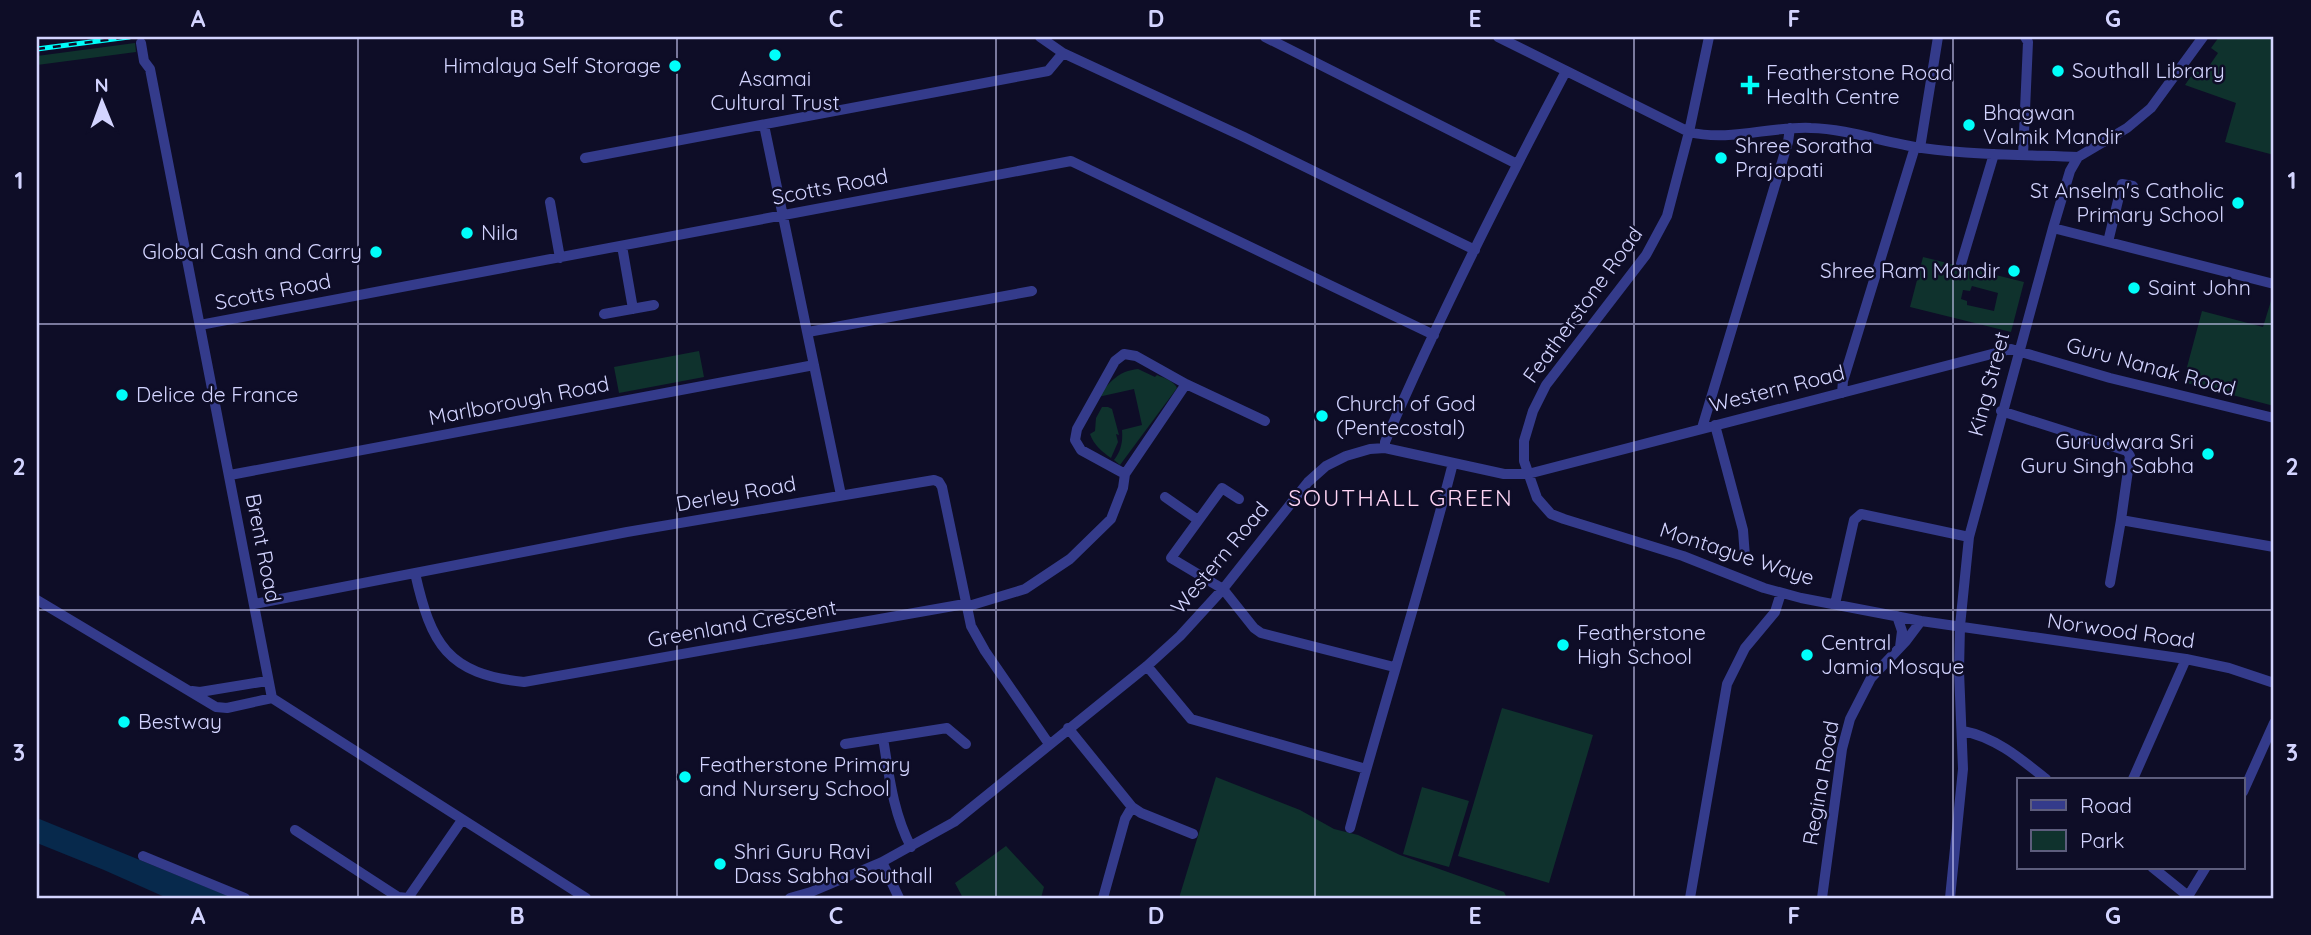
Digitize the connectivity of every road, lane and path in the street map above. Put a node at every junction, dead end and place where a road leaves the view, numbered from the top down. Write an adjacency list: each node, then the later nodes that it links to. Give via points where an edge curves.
1 (1040, 37): 9 (street)
2 (1265, 37): 19 (street)
3 (1938, 37): 14 (street)
4 (2025, 37): 16 (street)
5 (2203, 37): 17 (street, via 2151,108)
6 (1504, 38): 10 (street)
7 (1707, 42): 13 (street, Featherstone Road)
8 (141, 43): 34 (street, Brent Road)
9 (1063, 53): 11 (street, via 1048,71); 26 (street)
10 (1566, 71): 13 (street); 19 (street)
11 (764, 125): 18 (street); 22 (street)
12 (1790, 128): 13 (street, via 1714,137); 14 (street, via 1849,132); 45 (street)
13 (1689, 132): 49 (street, Featherstone Road, via 1672,203 1660,231 1539,397 1524,441)
14 (1917, 148): 15 (street); 40 (street)
15 (1994, 154): 16 (street); 28 (street)
16 (2023, 155): 17 (street)
17 (2078, 157): 23 (street, King Street)
18 (585, 158)
19 (1517, 164): 26 (street)
20 (2133, 186): 24 (street, via 2122,184)
21 (550, 202): 27 (street)
22 (783, 216): 25 (street, Scotts Road); 35 (street); 36 (street, Scotts Road, via 1071,161)
23 (2053, 228): 24 (street); 37 (street, King Street)
24 (2108, 242): 29 (street)
25 (622, 246): 27 (street, Scotts Road); 32 (street)
26 (1475, 250): 36 (street)
27 (560, 258): 34 (street, Scotts Road)
28 (1961, 264)
29 (2274, 284)
30 (1032, 291): 35 (street)
31 (654, 305): 32 (street)
32 (633, 309): 33 (street)
33 (604, 314)
34 (200, 325): 50 (street, Brent Road)
35 (808, 332): 38 (street)
36 (1434, 335): 46 (street)
37 (2018, 350): 40 (street, Western Road, via 2004,349); 41 (street, King Street); 42 (street, Guru Nanak Road)
38 (814, 365): 50 (street, Marlborough Road); 51 (street)
39 (1186, 384): 43 (street); 48 (street); 48 (street, via 1136,356 1124,354 1115,361 1075,440 1081,450)
40 (1842, 393): 44 (street, Western Road)
41 (2001, 411): 55 (street, via 2127,451); 56 (street, King Street)
42 (2274, 418)
43 (1265, 421)
44 (1715, 425): 45 (street, Western Road); 58 (street, via 1741,520)
45 (1702, 428): 49 (street, Western Road)
46 (1384, 449): 47 (street, Western Road); 61 (street, Western Road, via 1346,456 1326,466 1308,482)
47 (1453, 463): 49 (street, Western Road); 73 (street)
48 (1125, 474): 66 (street, Greenland Crescent, via 1111,519 1070,559 1025,589)
49 (1528, 474): 62 (street, Montague Waye, via 1537,498 1551,514)
50 (230, 475): 64 (street, Brent Road)
51 (841, 495): 59 (street, Derley Road); 66 (street, Derley Road, via 939,482)
52 (1165, 497): 54 (street)
53 (1239, 499): 54 (street, via 1222,488)
54 (1198, 520): 61 (street, via 1171,558)
55 (2120, 520): 57 (street); 60 (street)
56 (1969, 537): 65 (street, via 1861,514 1854,520); 69 (street, King Street)
57 (2274, 547)
58 (1745, 556)
59 (415, 573): 64 (street, Derley Road); 66 (street, Greenland Crescent, via 424,610 439,642 457,661 477,673 524,682)
60 (2110, 583)
61 (1223, 589): 72 (street, Western Road); 73 (street, via 1261,633)
62 (1781, 593): 65 (street, Montague Waye); 105 (street, via 1776,612 1745,648 1727,684)
63 (37, 600): 76 (street)
64 (254, 604): 74 (street, Brent Road)
65 (1835, 604): 67 (street, Montague Waye)
66 (966, 605): 84 (street, Derley Road, via 985,651)
67 (1897, 616): 68 (street, Montague Waye); 70 (street, via 1902,631)
68 (1921, 621): 69 (street, Montague Waye); 70 (street, Regina Road)
69 (1960, 626): 71 (street, Norwood Road); 80 (street, King Street)
70 (1900, 647): 106 (street, Regina Road, via 1871,678 1845,733)
71 (2186, 659): 75 (street, Norwood Road); 87 (street)
72 (1147, 666): 79 (street, Western Road); 85 (street, via 1191,719)
73 (1394, 667): 85 (street)
74 (267, 681): 76 (street, via 200,692); 77 (street, Brent Road)
75 (2274, 683)
76 (186, 690): 77 (street, via 216,707)
77 (272, 698): 90 (street)
78 (2274, 723): 88 (street)
79 (1068, 728): 84 (street, Western Road); 89 (street)
80 (1963, 731): 86 (street, via 2015,754); 107 (street, King Street)
81 (883, 738): 82 (street); 83 (street, via 947,728); 94 (street, via 896,812)
82 (845, 744)
83 (967, 744)
84 (1049, 744): 94 (street, Western Road, via 954,822)
85 (1366, 769): 91 (street)
86 (2045, 778)
87 (2133, 778)
88 (2244, 790)
89 (1132, 807): 93 (street); 104 (street)
90 (462, 820): 92 (street, via 408,898 398,897); 101 (street)
91 (1350, 828)
92 (295, 830)
93 (1193, 834)
94 (911, 847): 96 (street, Western Road)
95 (143, 856): 100 (street)
96 (882, 862): 102 (street, Western Road); 103 (street)
97 (2154, 869): 99 (street)
98 (2205, 869): 99 (street)
99 (2188, 897)
100 (245, 898)
101 (586, 898)
102 (790, 898)
103 (899, 898)
104 (1103, 898)
105 (1689, 898)
106 (1822, 898)
107 (1950, 898)

